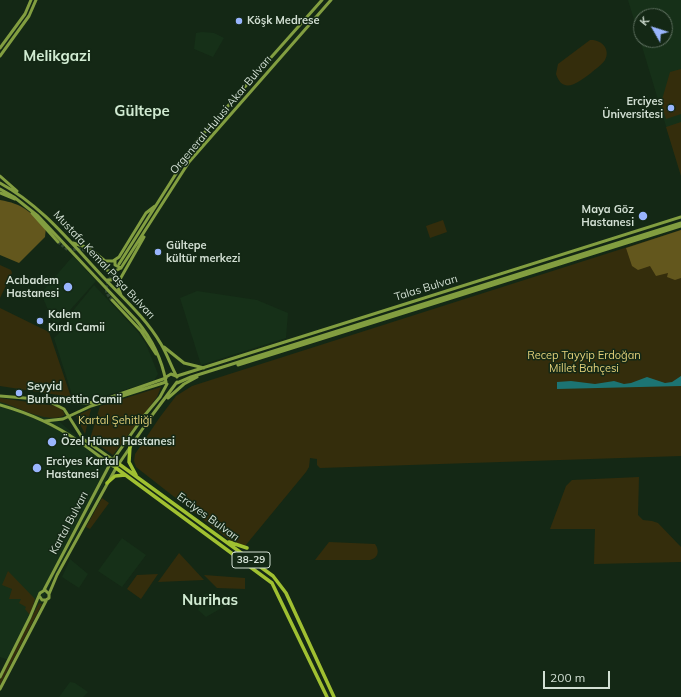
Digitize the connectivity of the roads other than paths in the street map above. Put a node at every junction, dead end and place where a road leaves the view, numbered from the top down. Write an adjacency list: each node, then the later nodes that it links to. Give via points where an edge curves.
1 (30, 0): 5 (main road, via 24,14)
2 (36, 0): 6 (main road, via 29,16)
3 (322, 0): 13 (main road, Orgeneral Hulusi Akar Bulvarı, via 196,142)
4 (331, 0): 17 (main road, Orgeneral Hulusi Akar Bulvarı, via 186,166)
5 (0, 48)
6 (0, 56)
7 (0, 176): 11 (main road)
8 (0, 183): 11 (main road, Mustafa Kemal Paşa Bulvarı)
9 (0, 189): 12 (main road, Mustafa Kemal Paşa Bulvarı)
10 (0, 193): 12 (main road)
11 (23, 197): 18 (main road, Mustafa Kemal Paşa Bulvarı)
12 (17, 199): 14 (main road, Mustafa Kemal Paşa Bulvarı)
13 (158, 203): 21 (main road, via 146,214 119,257); 22 (main road, Orgeneral Hulusi Akar Bulvarı)
14 (25, 206): 19 (main road); 29 (main road, Mustafa Kemal Paşa Bulvarı, via 51,229 137,321 146,332)
15 (681, 217): 30 (main road, Talas Bulvarı)
16 (681, 225): 31 (main road, Talas Bulvarı)
17 (147, 230): 23 (main road, Orgeneral Hulusi Akar Bulvarı); 26 (main road, via 118,282)
18 (67, 238): 21 (main road, via 78,246 91,249 104,260); 25 (main road, Mustafa Kemal Paşa Bulvarı)
19 (58, 242)
20 (89, 252): 24 (main road)
21 (114, 260): 23 (main road, via 115,265)
22 (119, 264)
23 (120, 268): 24 (main road)
24 (111, 272): 25 (main road, via 114,279)
25 (105, 278): 26 (main road, Mustafa Kemal Paşa Bulvarı)
26 (122, 296): 28 (main road, Mustafa Kemal Paşa Bulvarı)
27 (112, 300): 29 (main road, via 141,331)
28 (162, 344): 30 (main road, via 179,361); 32 (main road, Mustafa Kemal Paşa Bulvarı)
29 (161, 362): 33 (main road, Mustafa Kemal Paşa Bulvarı)
30 (205, 368): 32 (main road, Talas Bulvarı)
31 (205, 373): 35 (main road, Talas Bulvarı); 38 (main road, via 184,384)
32 (177, 376): 33 (main road, via 171,374); 35 (main road)
33 (166, 377): 34 (main road); 37 (main road, via 97,402)
34 (167, 383): 35 (main road, via 172,386); 40 (main road, via 91,406); 43 (main road, via 160,397)
35 (176, 383): 38 (main road)
36 (0, 396): 37 (main road)
37 (44, 401): 40 (main road, via 60,406)
38 (162, 403): 42 (main road)
39 (0, 405): 41 (main road)
40 (69, 416): 41 (main road, via 61,420); 43 (main road, via 81,436)
41 (45, 421): 44 (main road, via 79,441)
42 (130, 446): 45 (main road); 48 (highway, via 129,464)
43 (113, 460): 44 (main road, Kartal Bulvarı); 45 (main road)
44 (110, 464): 46 (main road); 52 (main road, Kartal Bulvarı)
45 (119, 464): 46 (main road, Kartal Bulvarı); 48 (highway, Erciyes Bulvarı / 38-29)
46 (116, 468): 47 (highway, Erciyes Bulvarı / 38-29); 49 (main road, Kartal Bulvarı)
47 (128, 477): 49 (highway, via 118,474); 58 (highway, Erciyes Bulvarı / 38-29, via 272,583)
48 (138, 478): 50 (highway, Erciyes Bulvarı / 38-29)
49 (107, 483): 53 (main road, Kartal Bulvarı)
50 (224, 540): 51 (highway); 59 (highway, Erciyes Bulvarı / 38-29, via 274,576 286,593)
51 (247, 548)
52 (44, 590): 53 (main road); 54 (main road, via 40,592)
53 (49, 594): 55 (main road)
54 (40, 597): 55 (main road); 56 (main road)
55 (47, 600): 57 (main road)
56 (0, 676)
57 (0, 689)
58 (326, 697)
59 (334, 697)

